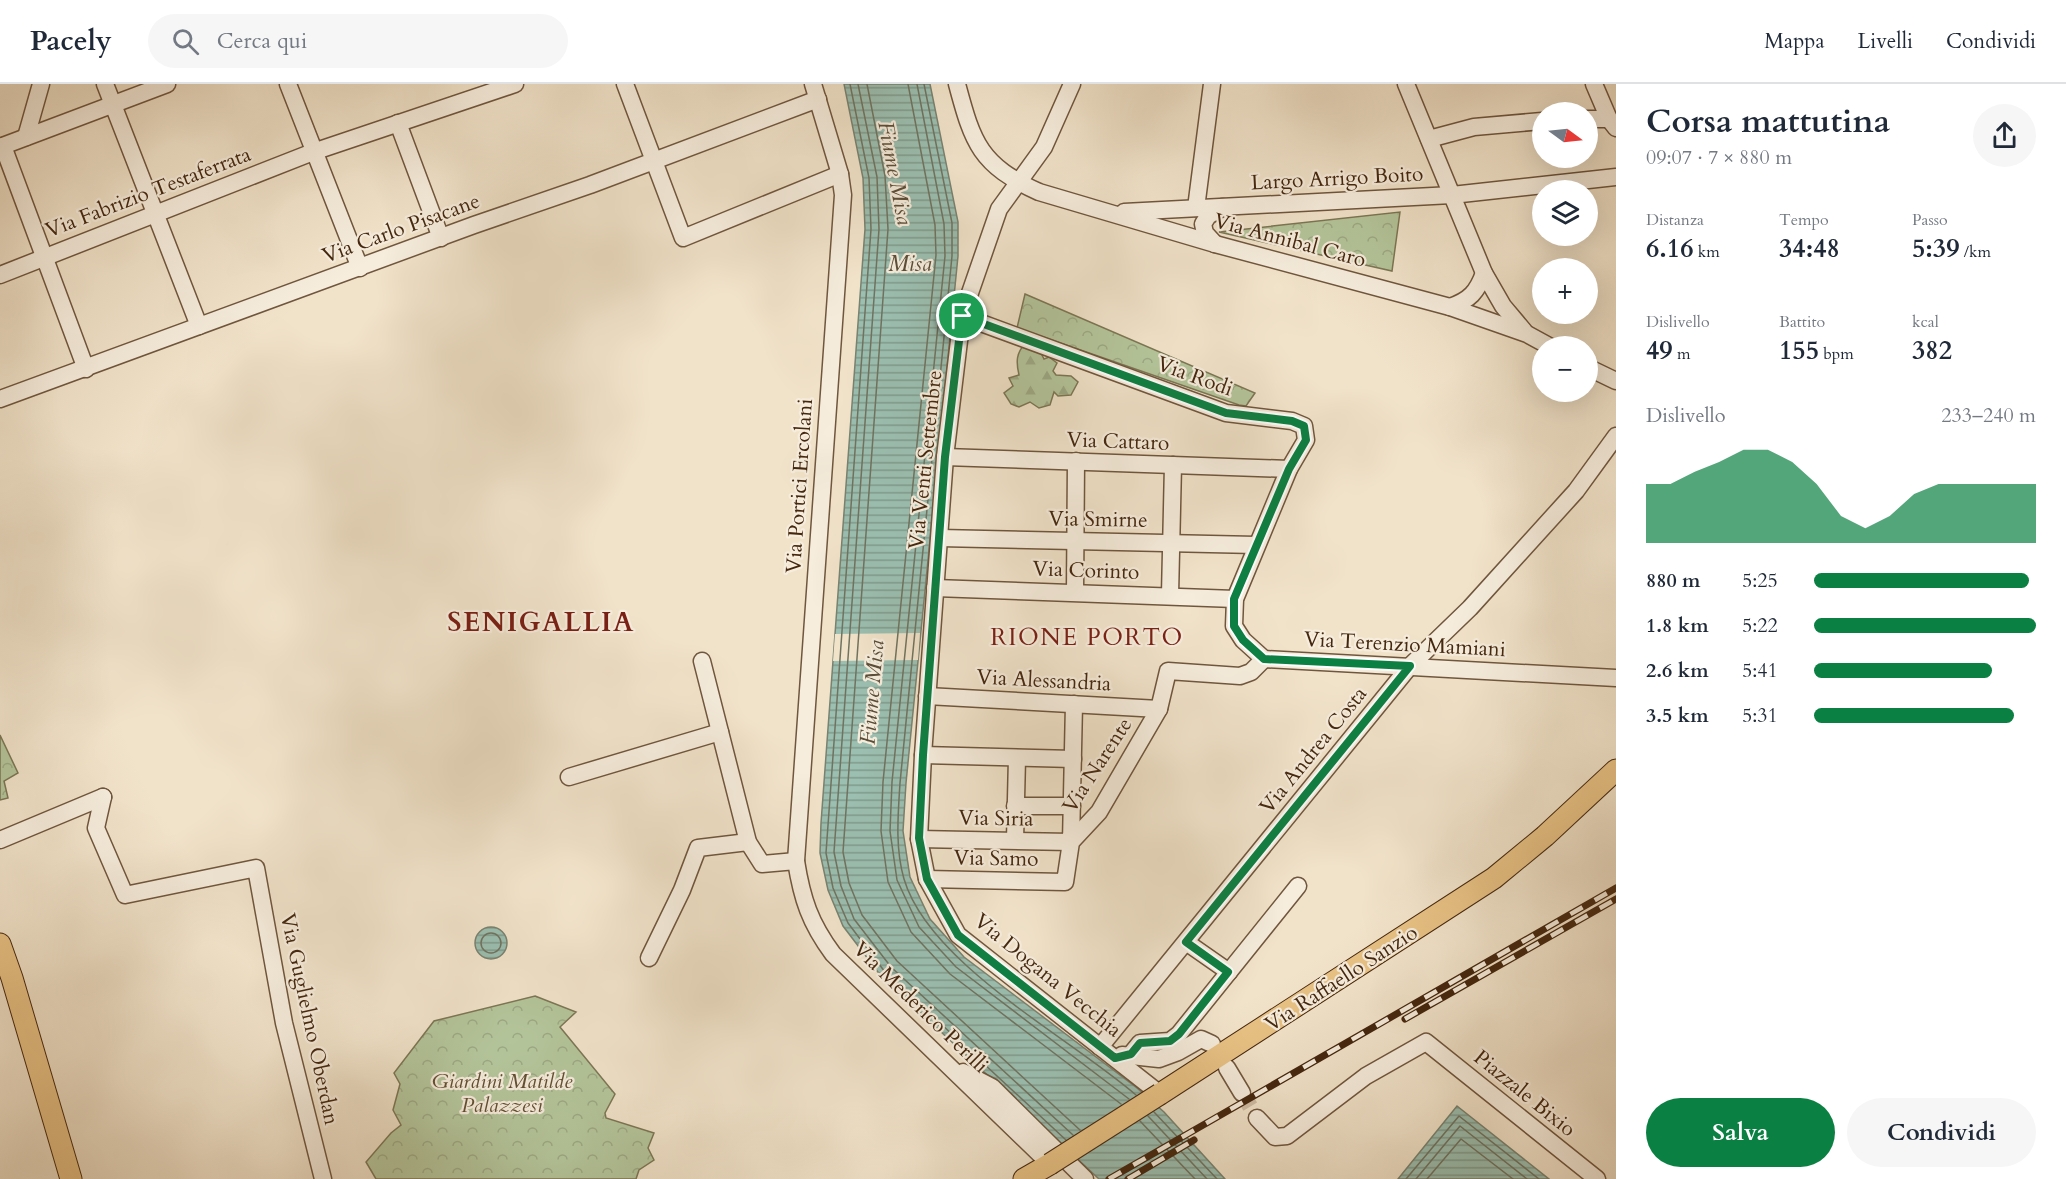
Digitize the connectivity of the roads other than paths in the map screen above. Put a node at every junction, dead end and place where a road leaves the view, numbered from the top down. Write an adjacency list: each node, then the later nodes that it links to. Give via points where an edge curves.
1 (41, 84): 17 (street)
2 (105, 84): 13 (street)
3 (167, 84): 13 (street)
4 (288, 84): 20 (street)
5 (515, 84): 15 (street, Via Fabrizio Testaferrata)
6 (624, 84): 21 (street)
7 (957, 84): 24 (street, Via Annibal Caro, via 969,130 985,158)
8 (1072, 84): 24 (street, Via Venti Settembre, via 1044,147)
9 (1212, 84): 27 (street)
10 (1406, 84): 18 (street)
11 (1594, 84): 16 (street)
12 (816, 92): 21 (street, Via Carlo Pisacane); 22 (street, Via Portici Ercolani)
13 (112, 105): 17 (street); 29 (street)
14 (1532, 122): 18 (street, via 1474,127)
15 (398, 123): 20 (street, Via Fabrizio Testaferrata); 30 (street)
16 (1612, 123)
17 (26, 137): 19 (street)
18 (1429, 139): 25 (street)
19 (1, 146): 32 (street)
20 (313, 152): 29 (street, Via Fabrizio Testaferrata); 33 (street)
21 (654, 161): 22 (street, via 682,238); 30 (street, Via Carlo Pisacane)
22 (840, 174): 79 (street, Via Portici Ercolani, via 843,195)
23 (1616, 177): 25 (street, Largo Arrigo Boito)
24 (1018, 182): 28 (street, Via Annibal Caro); 37 (street, Via Venti Settembre, via 999,209)
25 (1452, 195): 26 (street, Largo Arrigo Boito); 34 (street)
26 (1224, 207): 27 (street, Largo Arrigo Boito); 31 (street, Largo Arrigo Boito, via 1208,216 1203,224 1204,233)
27 (1196, 208): 28 (street, Largo Arrigo Boito)
28 (1111, 212): 31 (street, Via Annibal Caro)
29 (154, 214): 32 (street, Via Fabrizio Testaferrata); 38 (street)
30 (441, 238): 33 (street, Via Carlo Pisacane)
31 (1215, 244): 36 (street, Via Annibal Caro)
32 (44, 258): 35 (street, Via Fabrizio Testaferrata); 41 (street)
33 (360, 268): 38 (street, Via Carlo Pisacane)
34 (1484, 273): 36 (street, via 1478,290 1467,301); 39 (street, via 1503,306)
35 (0, 275)
36 (1450, 307): 39 (street, Via Annibal Caro)
37 (962, 316): 46 (street, Via Venti Settembre); 49 (street, Via Rodi, via 1226,413 1304,426 1306,440)
38 (199, 326): 41 (street, Via Carlo Pisacane)
39 (1527, 334): 40 (street, Via Annibal Caro)
40 (1532, 337)
41 (86, 369): 44 (street, Via Carlo Pisacane)
42 (1598, 373): 43 (street)
43 (1616, 381)
44 (0, 399)
45 (1616, 436): 61 (street, Via Andrea Costa, via 1576,492 1470,608)
46 (945, 457): 47 (street, Via Cattaro); 50 (street, Via Venti Settembre)
47 (1077, 461): 48 (street, Via Cattaro); 51 (street)
48 (1173, 465): 49 (street, Via Cattaro); 52 (street)
49 (1289, 469): 53 (street, Via Rodi)
50 (940, 538): 51 (street, Via Smirne); 54 (street, Via Venti Settembre)
51 (1076, 541): 52 (street, Via Smirne); 55 (street)
52 (1172, 543): 53 (street, Via Smirne); 56 (street)
53 (1256, 545): 57 (street, Via Rodi)
54 (935, 588): 55 (street, Via Corinto); 58 (street, Via Venti Settembre)
55 (1075, 592): 56 (street, Via Corinto)
56 (1170, 595): 57 (street, Via Corinto)
57 (1234, 599): 59 (street, via 1234,626)
58 (931, 647): 63 (street, Via Dogana Vecchia)
59 (1264, 659): 61 (street, Via Terenzio Mamiani); 65 (street, Via Narente, via 1251,672 1240,676 1168,671)
60 (702, 661): 66 (street)
61 (1410, 666): 62 (street, Via Terenzio Mamiani); 83 (street, Via Andrea Costa)
62 (1616, 678)
63 (927, 696): 64 (street, Via Alessandria); 67 (street, Via Dogana Vecchia)
64 (1074, 704): 65 (street, Via Alessandria); 69 (street)
65 (1159, 709): 78 (street, Via Narente, via 1099,812)
66 (720, 732): 71 (street); 77 (street)
67 (923, 755): 68 (street); 74 (street, Via Dogana Vecchia)
68 (1017, 758): 69 (street); 72 (street)
69 (1073, 759): 73 (street)
70 (1616, 770): 94 (main road, Via Raffaello Sanzio, via 1494,878)
71 (569, 777)
72 (1015, 806): 73 (street); 76 (street)
73 (1072, 806): 78 (street)
74 (919, 838): 76 (street, Via Siria); 80 (street, Via Dogana Vecchia)
75 (0, 840): 98 (street, Via Guglielmo Oberdan, via 103,797 96,828 125,895 256,868 284,1023)
76 (1015, 840): 78 (street, Via Siria)
77 (748, 842): 79 (street, via 762,864); 85 (street, via 698,848)
78 (1071, 842): 81 (street, Via Narente)
79 (796, 861): 92 (street, Via Mederico Perilli, via 801,895 827,946)
80 (927, 879): 81 (street, Via Samo); 88 (street, Via Dogana Vecchia, via 958,935)
81 (1065, 882)
82 (1298, 886): 86 (street)
83 (1186, 942): 86 (street); 88 (street, Via Andrea Costa)
84 (0, 944): 97 (main road)
85 (649, 958)
86 (1228, 972): 89 (street, via 1179,1034 1170,1041 1140,1043)
87 (1212, 1044): 89 (street, Via Dogana Vecchia, via 1201,1039 1158,1059)
88 (1100, 1047): 90 (street, Via Dogana Vecchia)
89 (1131, 1054): 90 (street, Via Dogana Vecchia)
90 (1115, 1058): 94 (street, Via Dogana Vecchia)
91 (1227, 1068): 93 (street)
92 (954, 1069): 96 (street, Via Mederico Perilli); 100 (street, via 992,1087)
93 (1242, 1093)
94 (1160, 1094): 96 (main road, Via Raffaello Sanzio, bridge)
95 (1257, 1118): 101 (street, Piazzale Bixio, via 1275,1137 1287,1136 1366,1076 1426,1042)
96 (1050, 1164): 99 (main road, Via Raffaello Sanzio)
97 (71, 1179)
98 (322, 1179)
99 (1024, 1179)
100 (1085, 1179)
101 (1597, 1179)

